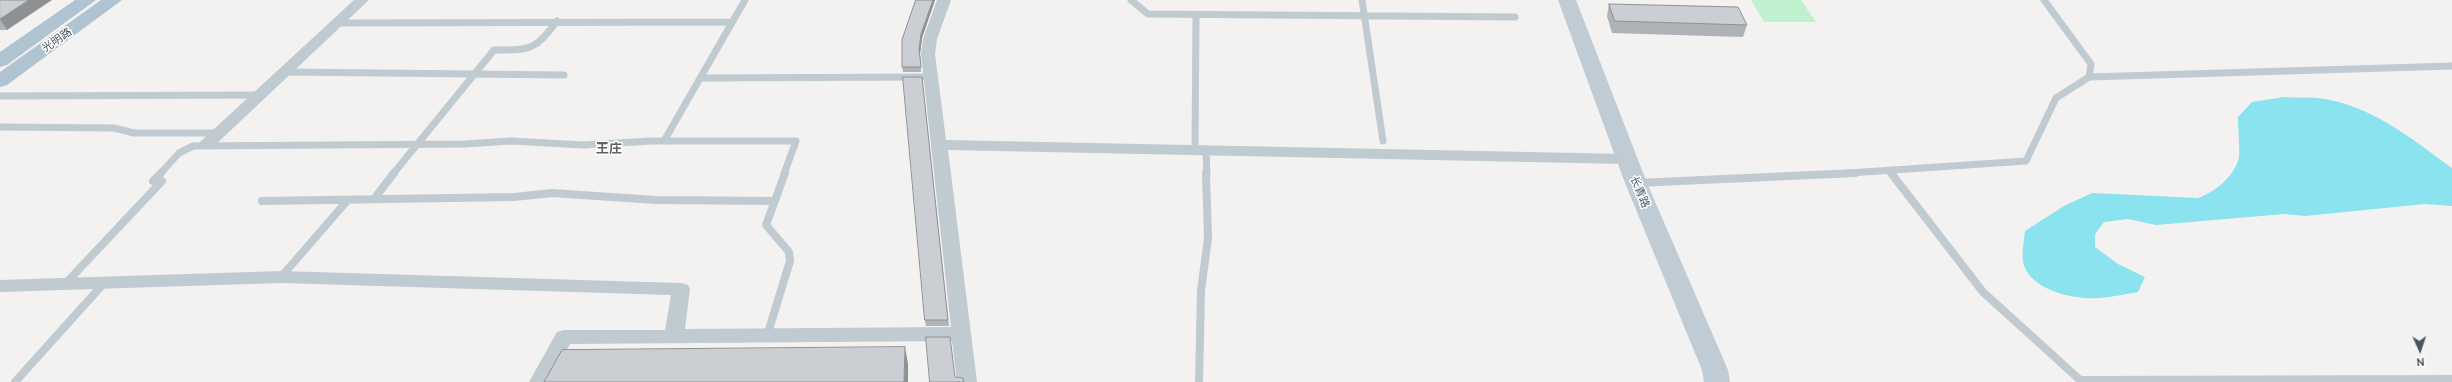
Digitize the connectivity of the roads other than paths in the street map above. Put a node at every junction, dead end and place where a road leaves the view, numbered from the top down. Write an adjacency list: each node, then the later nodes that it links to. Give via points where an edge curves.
1 (87, 0): 16 (main road, 光明路)
2 (114, 0): 24 (main road, 光明路)
3 (362, 0): 15 (street)
4 (745, 0): 14 (lane)
5 (944, 0): 33 (street, via 930,39 928,54)
6 (1131, 0): 10 (lane, via 1148,14)
7 (1362, 0): 11 (lane)
8 (1567, 0): 35 (street, 长青路)
9 (2044, 0): 22 (lane, via 2091,64)
10 (1196, 15): 11 (lane); 34 (lane)
11 (1364, 16): 12 (lane); 30 (lane)
12 (1514, 17)
13 (558, 21): 14 (lane); 15 (lane); 20 (lane, via 534,48 494,50)
14 (732, 22): 23 (lane)
15 (339, 23): 18 (street)
16 (0, 61)
17 (2452, 66): 22 (lane)
18 (287, 72): 20 (lane); 25 (street)
19 (564, 75): 20 (lane)
20 (472, 76): 32 (lane)
21 (927, 77): 23 (lane)
22 (2089, 77): 36 (lane, via 2056,98 2026,161)
23 (700, 78): 29 (lane)
24 (0, 81)
25 (261, 95): 26 (lane); 28 (street)
26 (0, 96)
27 (0, 127): 28 (lane, via 114,128 134,133)
28 (220, 133): 31 (street)
29 (664, 141): 32 (lane, via 583,145 511,141); 41 (lane, via 796,141)
30 (1383, 141)
31 (206, 145): 32 (lane); 44 (lane, via 193,146 179,153 153,181 162,181)
32 (415, 145): 38 (lane)
33 (939, 145): 34 (street); 46 (street)
34 (1200, 151): 35 (street); 53 (lane, via 1208,238 1201,291)
35 (1626, 159): 37 (street, 长青路)
36 (1890, 171): 37 (lane); 49 (lane, via 1983,292 2080,380)
37 (1636, 183): 54 (street, 长青路, via 1715,370)
38 (374, 199): 40 (lane); 41 (lane, via 514,197 554,192 615,198 709,202)
39 (262, 201): 40 (lane)
40 (347, 201): 42 (lane)
41 (774, 201): 48 (lane, via 766,224 788,252 790,261)
42 (281, 278): 43 (street); 47 (street, via 681,289)
43 (105, 282): 44 (street); 50 (lane)
44 (66, 283): 45 (street)
45 (0, 286)
46 (961, 334): 48 (street); 52 (street)
47 (674, 336): 48 (street); 51 (street, via 564,337)
48 (767, 336)
49 (2452, 379)
50 (15, 382)
51 (539, 382)
52 (966, 382)
53 (1199, 382)
54 (1717, 382)

